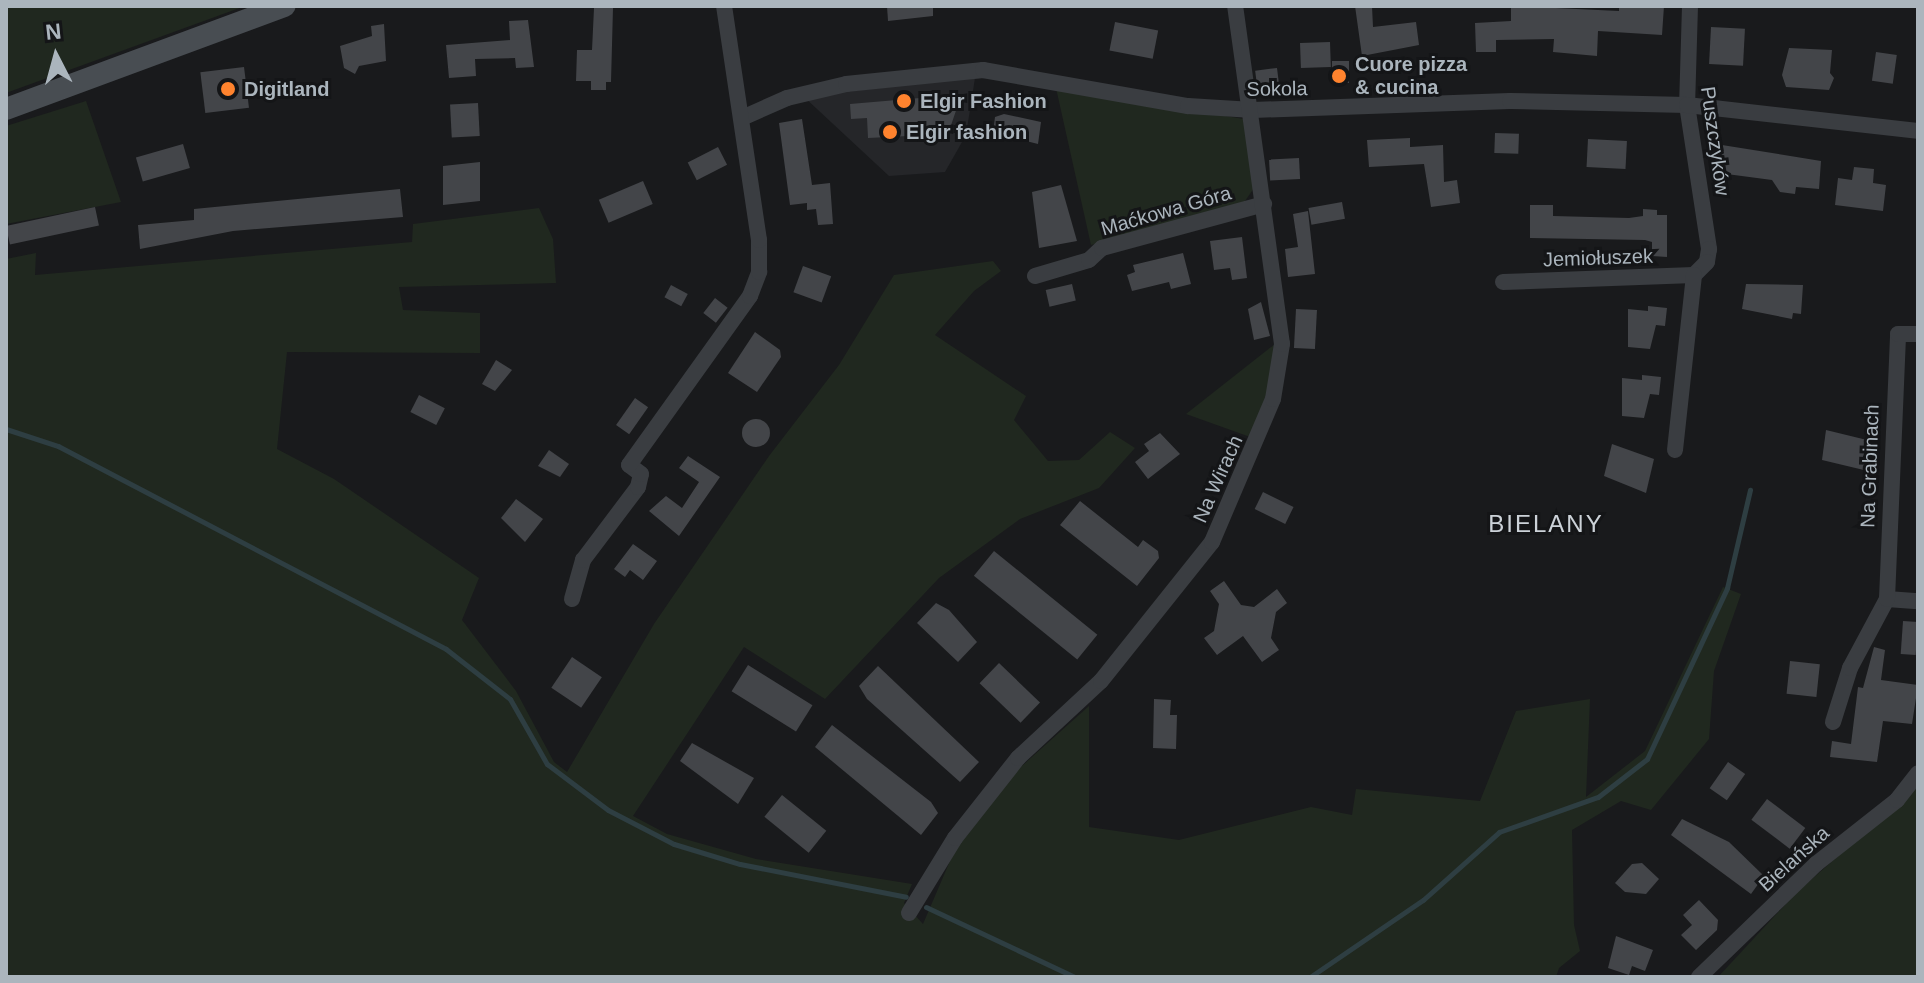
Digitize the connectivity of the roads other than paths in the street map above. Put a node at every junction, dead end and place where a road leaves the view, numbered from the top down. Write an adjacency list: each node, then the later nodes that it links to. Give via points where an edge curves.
1 (285, 6): 6 (street)
2 (724, 6): 8 (street)
3 (1235, 6): 7 (street, Na Wirach)
4 (1690, 6): 5 (street, Puszczyków)
5 (1687, 105): 7 (street, Sokola, via 1510,101); 9 (street, Sokola); 11 (street, Puszczyków, via 1709,249 1707,262)
6 (6, 109)
7 (1253, 110): 8 (street, Sokola, via 1188,106 983,70 846,84 787,98); 10 (street, Na Wirach)
8 (742, 118): 16 (street, via 759,240 755,284 629,465 641,474 638,487 583,560)
9 (1918, 131)
10 (1264, 204): 12 (street, Maćkowa Góra, via 1102,248 1089,260); 21 (street, Na Wirach, via 1282,344 1280,372 1223,522 1101,681 1018,758 955,838)
11 (1694, 275): 13 (street, Jemiołuszek); 15 (street, Puszczyków)
12 (1035, 276)
13 (1503, 282)
14 (1918, 334): 17 (street, Na Grabinach, via 1898,334)
15 (1675, 450)
16 (572, 599)
17 (1887, 599): 18 (street); 19 (street, Na Grabinach, via 1850,668)
18 (1918, 601)
19 (1833, 722)
20 (1918, 773): 22 (street, Bielańska, via 1897,800 1816,864)
21 (909, 913)
22 (1699, 977)

